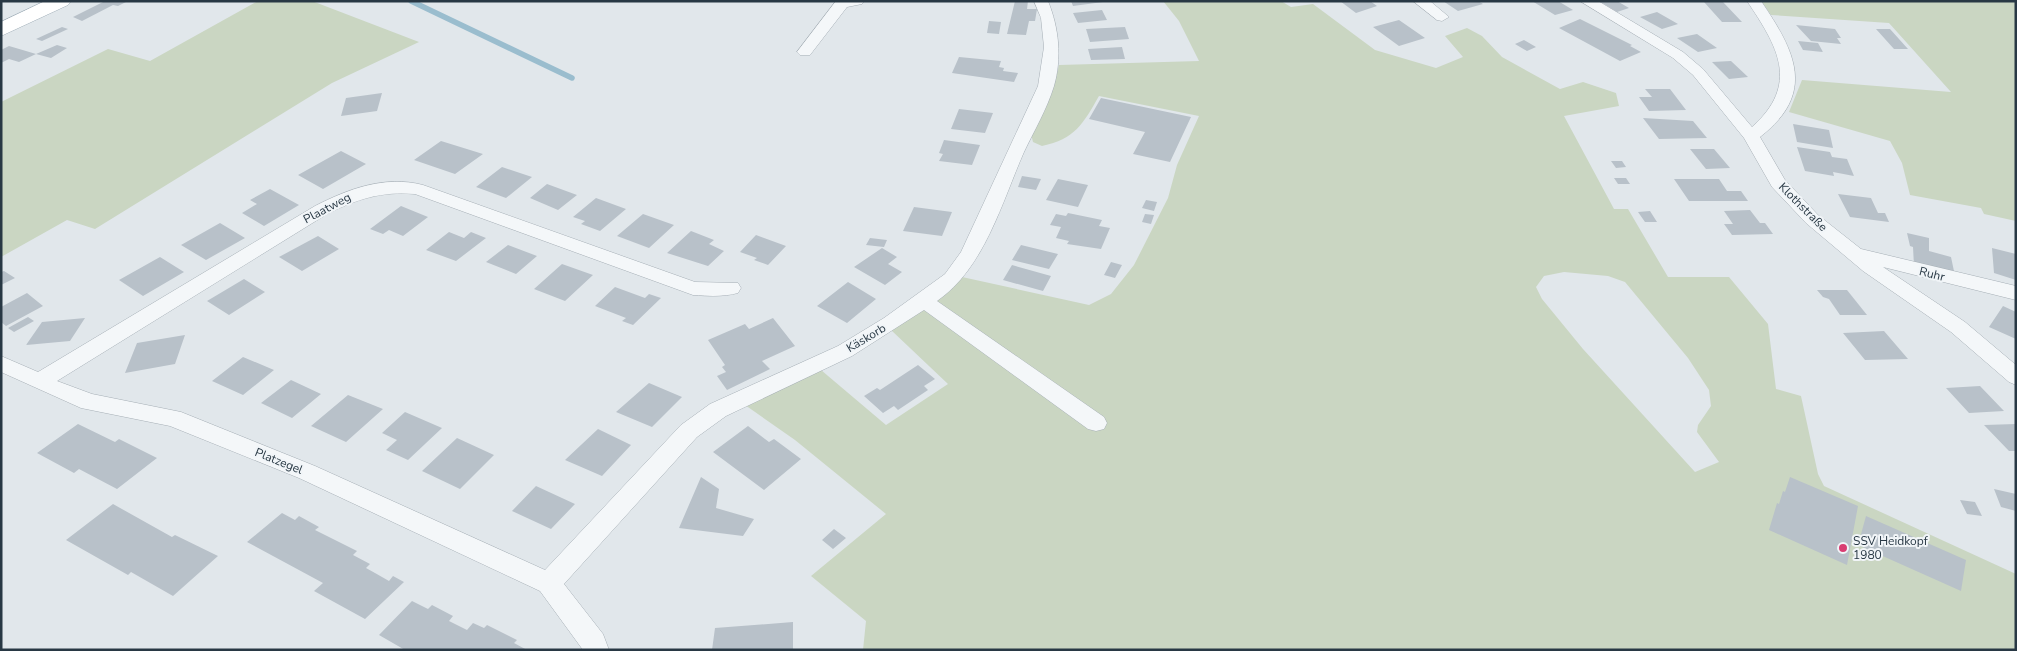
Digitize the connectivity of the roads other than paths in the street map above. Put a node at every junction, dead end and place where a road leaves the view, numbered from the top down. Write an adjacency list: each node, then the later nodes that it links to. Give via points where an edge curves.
1 (61, 1): 8 (main road)
2 (857, 1): 9 (street, via 842,3)
3 (1041, 1): 14 (street, Käskorb, via 1048,18 1052,47 1046,86 970,254 952,279)
4 (1420, 1): 7 (street)
5 (1587, 1): 10 (street, Klothstraße, via 1678,56 1698,72)
6 (1754, 1): 10 (street, via 1780,44 1789,79 1783,100 1766,125)
7 (1442, 17)
8 (1, 30)
9 (805, 52)
10 (1751, 136): 11 (street, Klothstraße, via 1778,183 1812,219)
11 (1850, 250): 13 (street, Ruhr, via 1891,264); 16 (street, Klothstraße, via 1958,327)
12 (732, 288): 17 (street, Plaatweg, via 693,288 417,189 374,188 352,194 321,210)
13 (2016, 293)
14 (924, 301): 18 (street); 19 (street, Käskorb, via 845,352 718,410 689,431)
15 (1, 363): 17 (street, Platzegel)
16 (2016, 377)
17 (39, 382): 19 (street, Platzegel, via 89,402 173,418 307,472)
18 (1096, 422)
19 (549, 582): 20 (street, via 594,642)
20 (596, 650)

